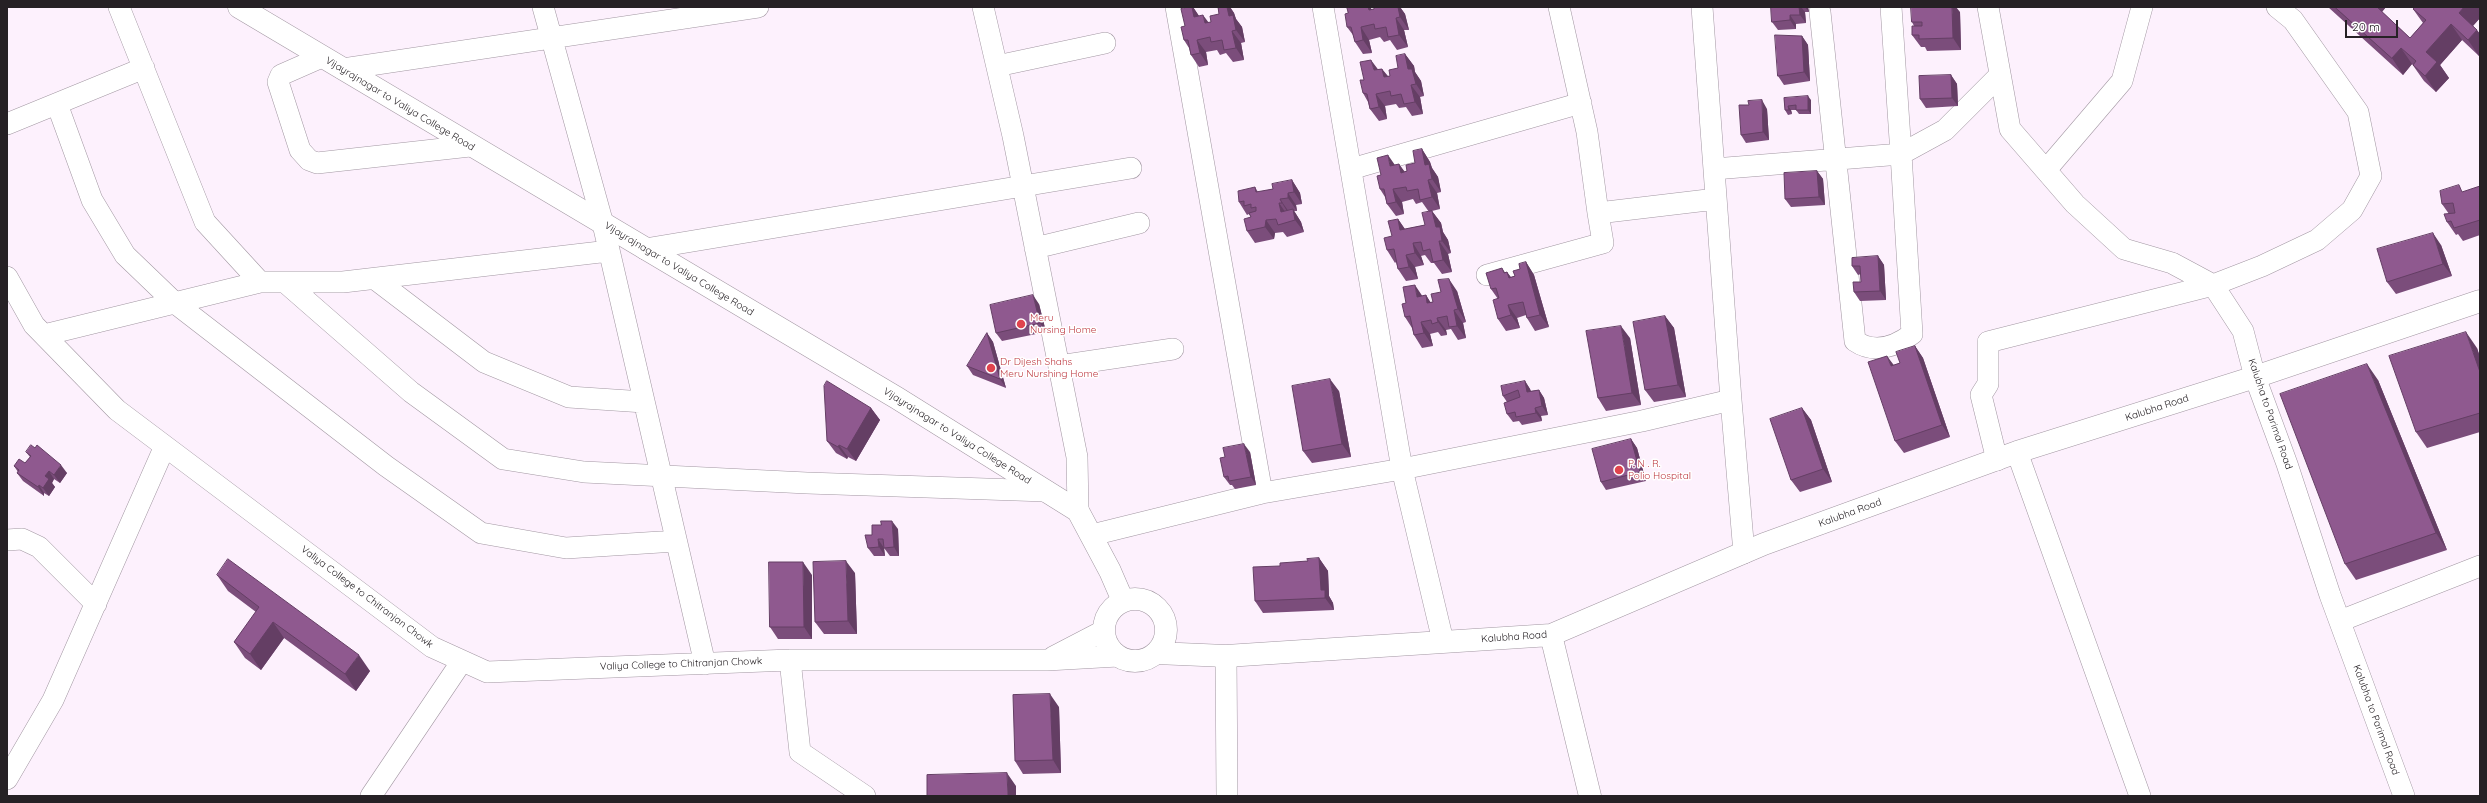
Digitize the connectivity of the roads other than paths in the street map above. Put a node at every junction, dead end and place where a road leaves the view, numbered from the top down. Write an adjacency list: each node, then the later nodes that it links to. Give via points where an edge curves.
1 (119, 7): 19 (street)
2 (239, 7): 17 (street, Vijayrajnagar to Valiya College Road)
3 (543, 7): 15 (street)
4 (758, 7): 15 (street)
5 (1176, 7): 59 (street)
6 (1323, 7): 29 (street)
7 (1559, 7): 22 (street)
8 (1702, 7): 30 (street)
9 (1891, 7): 26 (street)
10 (1988, 7): 21 (street)
11 (2278, 7): 45 (street, via 2293,20 2358,112 2371,176 2352,210 2317,240)
12 (986, 8): 18 (street)
13 (2136, 8): 31 (street, via 2122,81)
14 (1820, 12): 27 (street)
15 (550, 38): 20 (street); 36 (street)
16 (1105, 43): 18 (street)
17 (322, 57): 20 (street, Vijayrajnagar to Valiya College Road); 25 (street, via 281,75 278,82 300,150 309,160 317,163)
18 (997, 66): 32 (street)
19 (144, 68): 23 (street); 43 (street, via 205,222)
20 (343, 69): 25 (street, Vijayrajnagar to Valiya College Road)
21 (2000, 75): 26 (street, via 1945,130); 31 (street, Kalubha to Parimal Road, via 2010,129)
22 (1581, 103): 29 (street); 34 (street)
23 (57, 104): 24 (street); 47 (street, via 92,200 125,255)
24 (7, 124)
25 (470, 146): 36 (street, Vijayrajnagar to Valiya College Road)
26 (1901, 154): 27 (street); 27 (street, via 1912,334 1890,347 1864,347 1855,340)
27 (1834, 160): 30 (street)
28 (1131, 168): 32 (street)
29 (1351, 169): 56 (street)
30 (1714, 169): 33 (street)
31 (2046, 170): 45 (street, Kalubha to Parimal Road, via 2075,204 2124,249 2172,263)
32 (1023, 186): 37 (street); 38 (street)
33 (1716, 199): 34 (street); 52 (street)
34 (1598, 213): 40 (street, via 1603,243)
35 (1139, 223): 37 (street)
36 (603, 224): 38 (street, Vijayrajnagar to Valiya College Road); 39 (street)
37 (1035, 248): 50 (street)
38 (645, 249): 58 (street, Vijayrajnagar to Valiya College Road, via 897,398)
39 (609, 251): 42 (street); 53 (street)
40 (1487, 275)
41 (7, 277): 48 (street, Valiya College to Chitranjan Chowk, via 34,325)
42 (375, 279): 44 (street); 53 (street, via 484,362 569,397)
43 (260, 282): 44 (street); 47 (street)
44 (286, 283): 57 (street, via 411,392 503,459 584,472)
45 (2213, 285): 51 (street, Kalubha to Parimal Road, via 2243,331); 55 (street, via 1988,342 1988,384 1981,395)
46 (2480, 301): 51 (street, Kalubha Road)
47 (175, 303): 48 (street); 62 (street, via 386,466 481,533 566,548)
48 (44, 335): 54 (street, Valiya College to Chitranjan Chowk, via 117,410)
49 (1173, 349): 50 (street)
50 (1059, 366): 60 (street, via 1077,457)
51 (2255, 377): 55 (street, Kalubha Road); 69 (street, Kalubha to Parimal Road)
52 (1731, 400): 56 (street, via 1642,421); 64 (street)
53 (644, 402): 57 (street)
54 (165, 446): 68 (street); 79 (street, Valiya College to Chitranjan Chowk, via 432,647)
55 (2007, 456): 64 (street, Kalubha Road); 86 (street)
56 (1402, 469): 59 (street); 73 (street)
57 (661, 476): 58 (street); 62 (street)
58 (1046, 491): 60 (street, Vijayrajnagar to Valiya College Road)
59 (1262, 493): 63 (street)
60 (1078, 511): 63 (street, Vijayrajnagar to Valiya College Road)
61 (7, 540): 68 (street, via 22,539 39,547)
62 (676, 541): 80 (street)
63 (1096, 543): 66 (street, Vijayrajnagar to Valiya College Road); 67 (street, Vijayrajnagar to Valiya College Road)
64 (1744, 553): 72 (street, Kalubha Road)
65 (2480, 566): 69 (street)
66 (1146, 600): 67 (street, via 1138,598); 71 (street, via 1161,612)
67 (1123, 601): 70 (street, via 1108,613)
68 (96, 604): 81 (street, via 53,700)
69 (2340, 621): 87 (street, Kalubha to Parimal Road)
70 (1103, 631): 75 (street, via 1106,641); 78 (street, Valiya College to Chitranjan Chowk)
71 (1166, 631): 74 (street, via 1163,643); 76 (street)
72 (1551, 635): 73 (street, Kalubha Road); 85 (street)
73 (1443, 641): 76 (street, Kalubha Road)
74 (1156, 653): 75 (street, via 1138,661); 76 (street, Kalubha Road)
75 (1118, 656): 78 (street, Valiya College to Chitranjan Chowk)
76 (1218, 656): 84 (street)
77 (790, 660): 78 (street, Valiya College to Chitranjan Chowk); 80 (street, Valiya College to Chitranjan Chowk); 83 (street, via 800,752)
78 (1047, 660)
79 (462, 661): 80 (street, Valiya College to Chitranjan Chowk, via 487,672); 82 (street)
80 (705, 664)
81 (7, 780)
82 (371, 796)
83 (865, 796)
84 (1227, 796)
85 (1590, 796)
86 (2140, 796)
87 (2404, 796)

